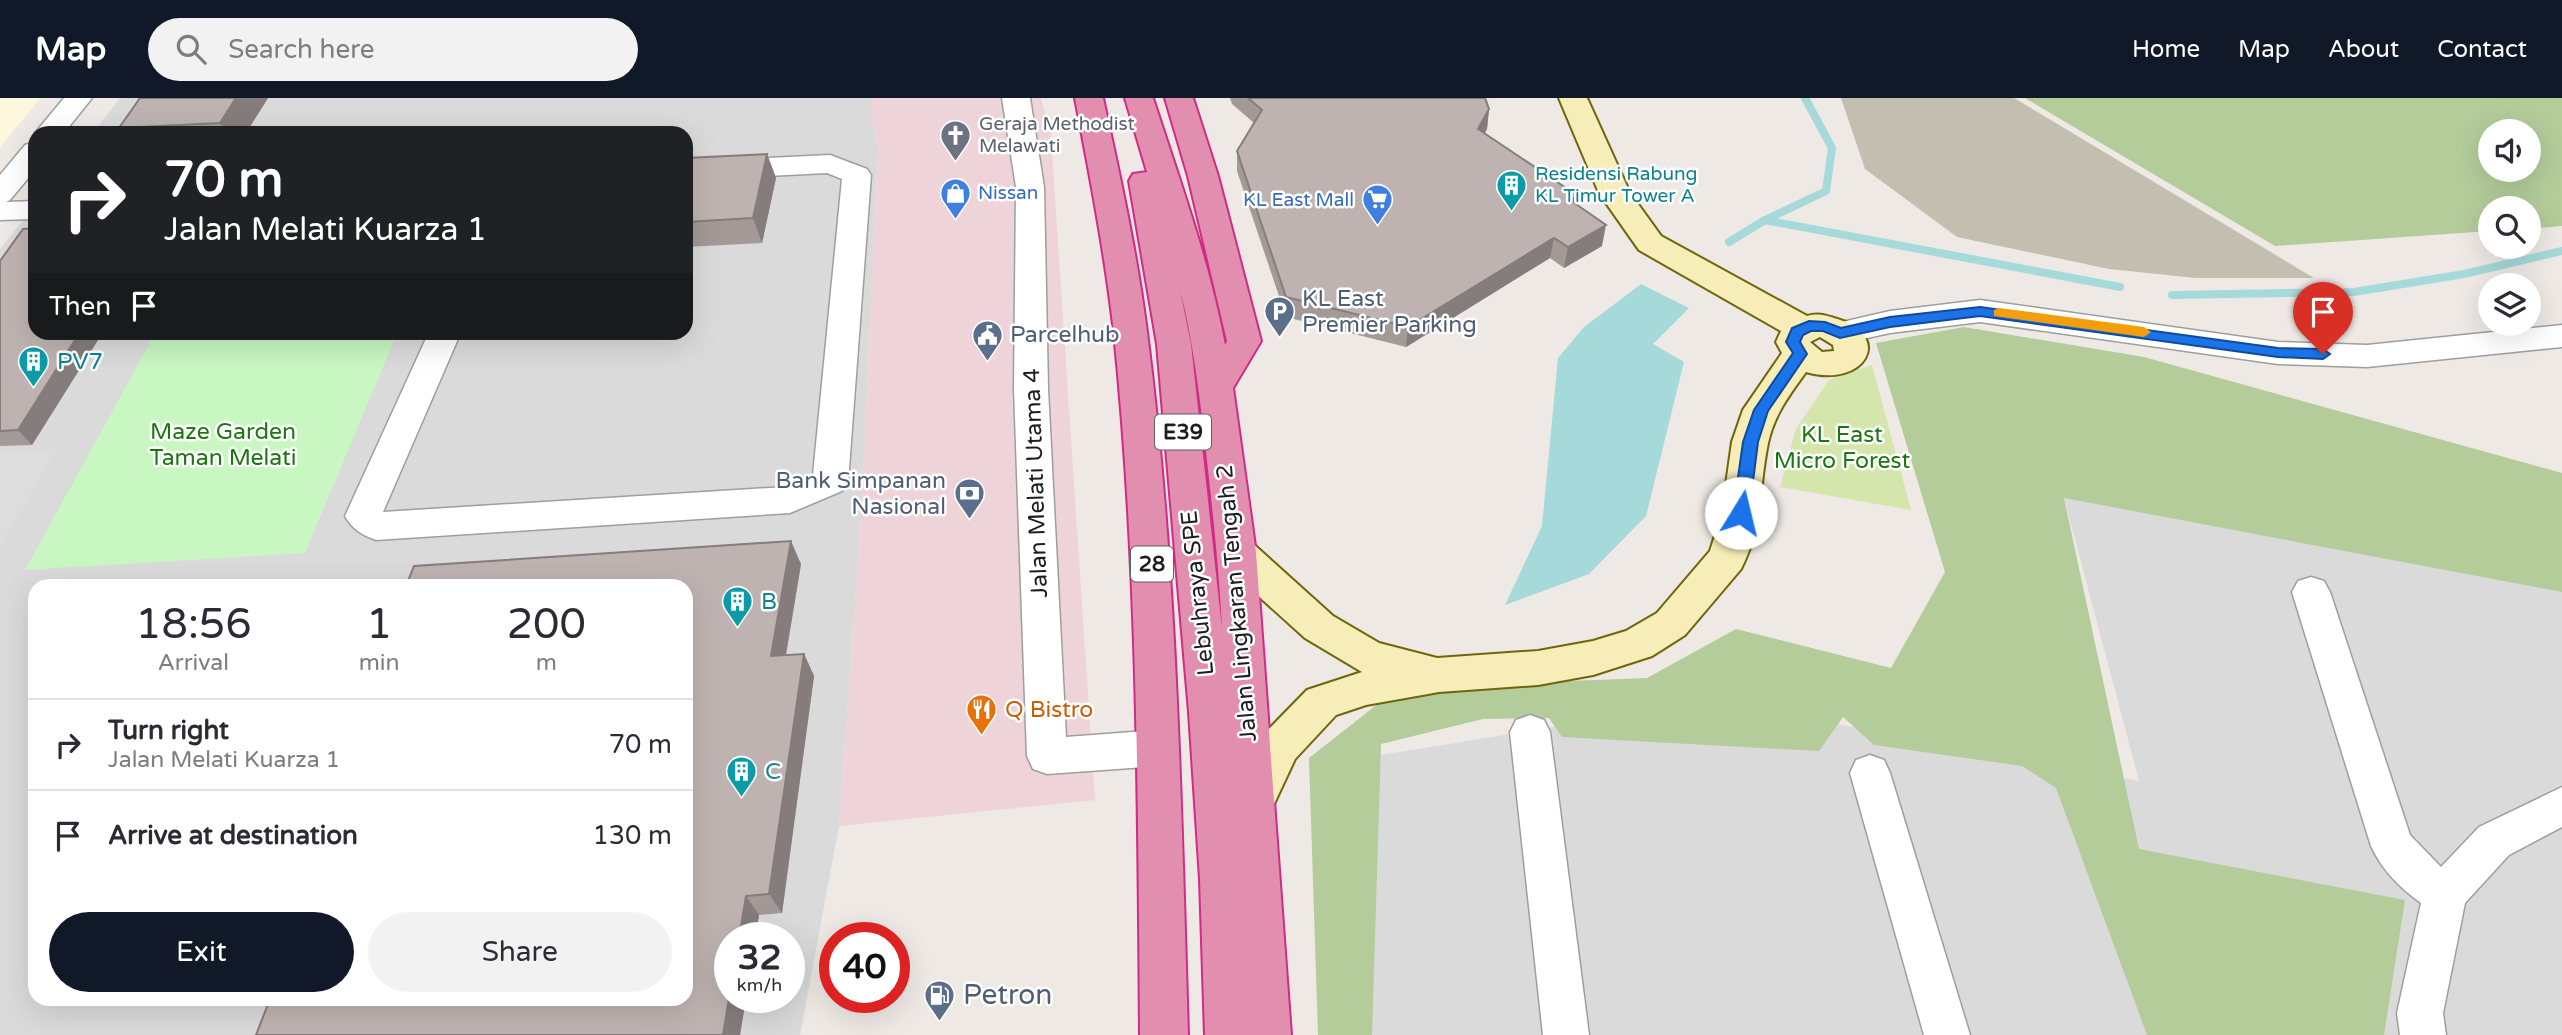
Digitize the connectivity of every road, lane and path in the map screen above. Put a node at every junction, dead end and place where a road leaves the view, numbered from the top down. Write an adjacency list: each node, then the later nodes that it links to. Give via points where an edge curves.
1 (78, 98): 7 (street)
2 (1016, 98): 23 (street, Jalan Melati Utama 4, via 1030,187 1031,389 1047,756)
3 (1090, 98): 23 (highway, 28, via 1113,213 1138,391 1151,537)
4 (1139, 98): 8 (highway, Jalan Lingkaran Tengah 2)
5 (1179, 98): 18 (highway, via 1244,341)
6 (1573, 98): 17 (street, via 1619,200 1650,243)
7 (55, 126)
8 (1158, 158): 18 (highway, Jalan Lingkaran Tengah 2, via 1200,306); 29 (highway, Lebuhraya SPE / E39, via 1143,183 1174,344 1210,712)
9 (28, 160): 11 (street)
10 (693, 171): 16 (street, via 830,164 857,175 830,482 790,500 376,526 363,516)
11 (0, 194)
12 (28, 209): 13 (street)
13 (0, 211)
14 (1840, 333): 15 (street, via 1980,311 2278,353 2367,356); 17 (street, via 1825,326)
15 (2562, 337)
16 (441, 340)
17 (1801, 341): 21 (street, via 1761,410 1750,442 1741,513 1727,558 1671,624 1638,644 1593,658 1538,668)
18 (1216, 388): 19 (highway, Jalan Lingkaran Tengah 2)
19 (1237, 553): 21 (street, via 1319,627 1368,657); 25 (highway, Jalan Lingkaran Tengah 2)
20 (2311, 592): 27 (street, via 2392,846 2419,877)
21 (1439, 675): 25 (street, via 1366,688 1322,702 1280,747)
22 (1530, 732): 31 (street)
23 (1159, 748): 28 (highway, 28)
24 (1870, 773): 32 (street)
25 (1252, 805): 30 (highway, Jalan Lingkaran Tengah 2)
26 (2560, 810): 27 (street, via 2494,841)
27 (2445, 894): 33 (street, via 2420,1013)
28 (1164, 1035)
29 (1229, 1035)
30 (1267, 1035)
31 (1566, 1035)
32 (1947, 1035)
33 (2423, 1035)

